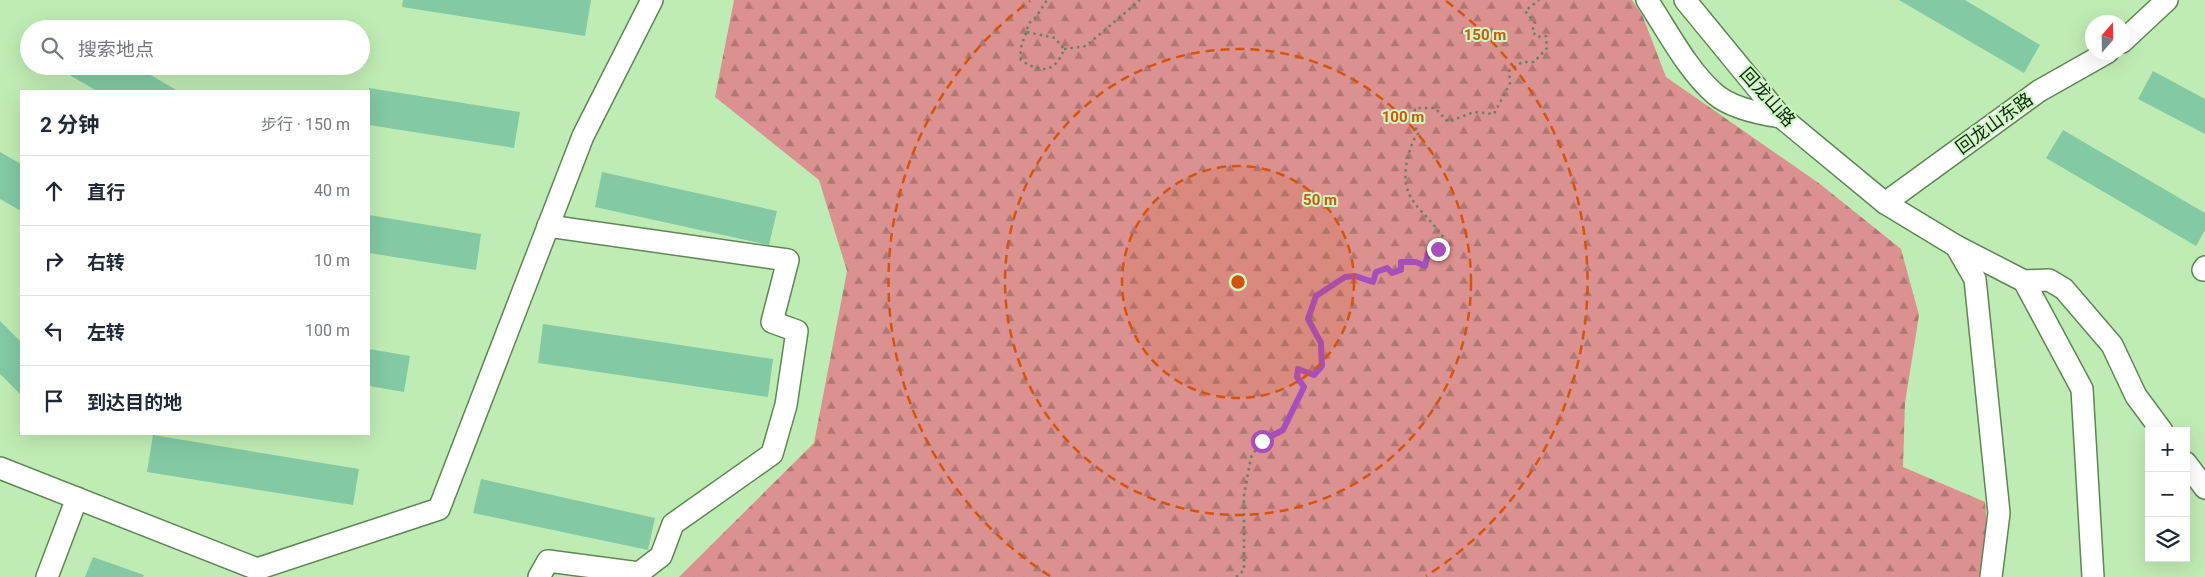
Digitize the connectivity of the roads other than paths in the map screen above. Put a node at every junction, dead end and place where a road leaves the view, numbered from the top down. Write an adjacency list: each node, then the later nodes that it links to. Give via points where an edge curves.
1 (652, 0): 9 (street, via 583,136)
2 (1647, 0): 7 (street, via 1690,65 1716,95 1755,113)
3 (1685, 0): 7 (street, 回龙山路)
4 (2167, 0): 5 (street)
5 (2130, 35)
6 (2093, 60): 8 (street, 回龙山东路, via 2039,90)
7 (1781, 117): 8 (street, 回龙山路)
8 (1885, 203): 10 (street, 回龙山路)
9 (548, 226): 17 (street, via 439,509); 19 (street, via 788,260 772,322 797,331 786,406 772,454 673,524 661,556 639,573 548,561)
10 (1956, 246): 11 (street, 回龙山路); 20 (street, via 1975,279 1999,513)
11 (2024, 281): 12 (street, via 2049,280 2064,289 2112,345 2136,396); 21 (street, via 2082,389)
12 (2159, 427)
13 (0, 468): 16 (street)
14 (2190, 468): 15 (street)
15 (2205, 488)
16 (77, 498): 17 (street, via 256,569); 18 (street)
17 (270, 571)
18 (47, 577)
19 (539, 577)
20 (1991, 577)
21 (2093, 577)

